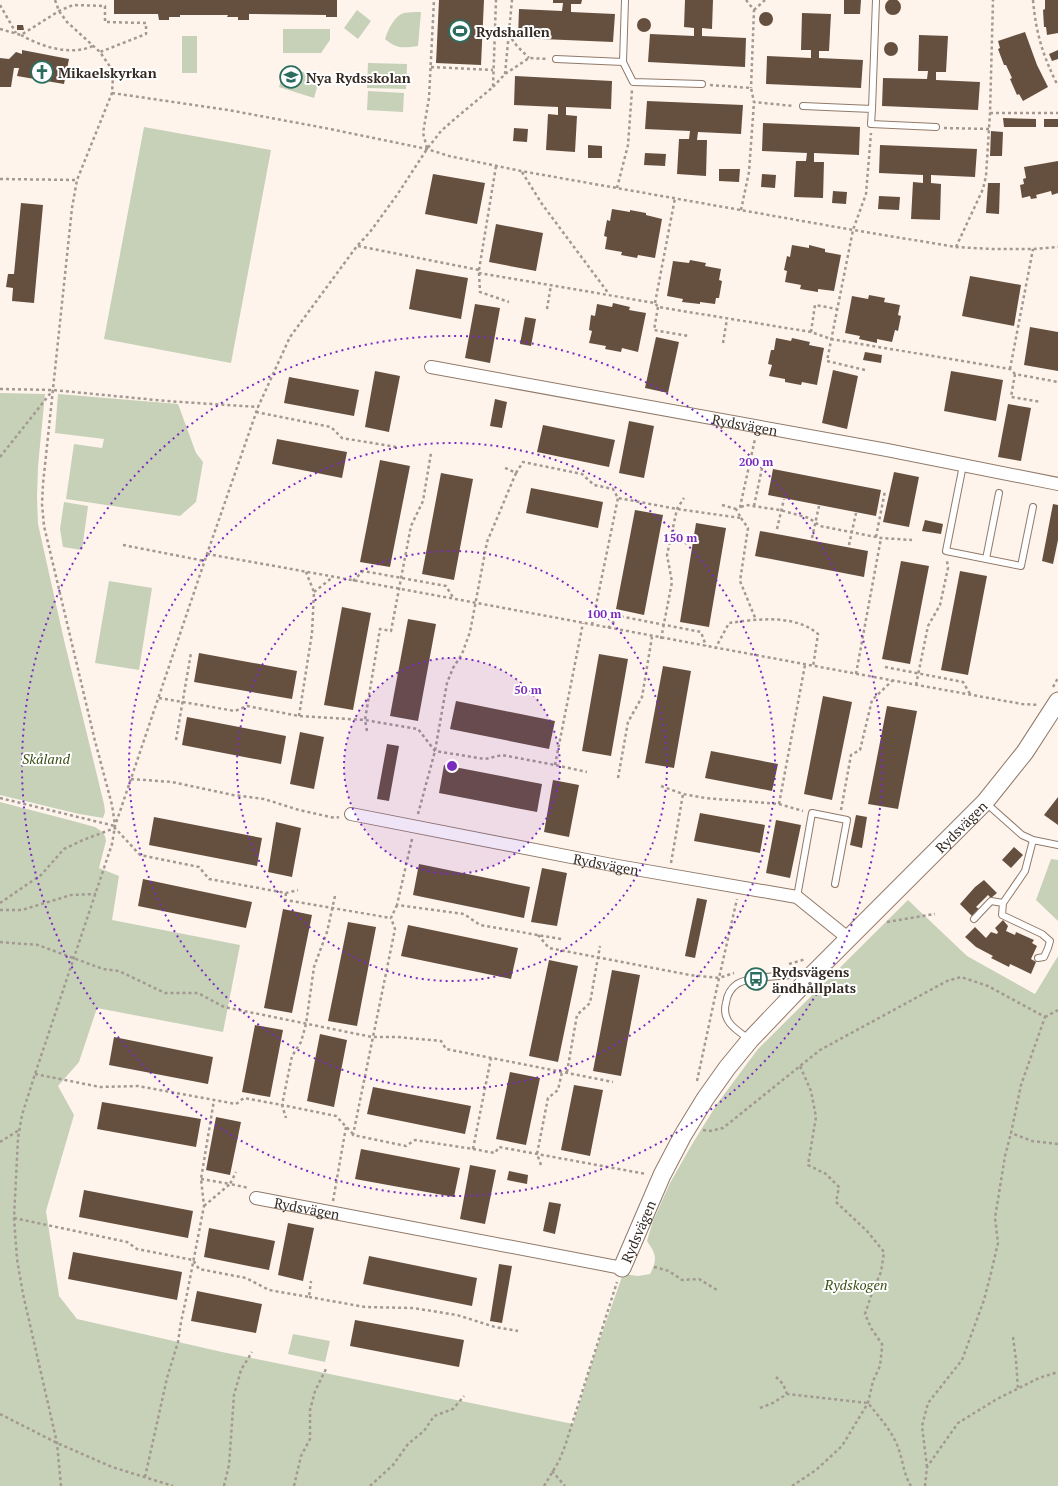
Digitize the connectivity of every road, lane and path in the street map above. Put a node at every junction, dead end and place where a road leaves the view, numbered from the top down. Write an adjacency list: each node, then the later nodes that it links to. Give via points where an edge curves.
1 (55, 0): 13 (path)
2 (434, 0): 23 (path)
3 (496, 0): 24 (path)
4 (512, 0): 15 (path)
5 (625, 0): 22 (lane)
6 (746, 0): 12 (path)
7 (765, 0): 12 (path)
8 (876, 0): 34 (lane)
9 (993, 0): 35 (path)
10 (1032, 0): 28 (path, via 1040,45)
11 (0, 5): 16 (path)
12 (754, 10): 30 (path)
13 (58, 11): 17 (path); 18 (path); 19 (path, via 73,5 105,6 105,22 146,23 146,34)
14 (0, 29): 16 (path)
15 (508, 33): 20 (path); 25 (path)
16 (16, 34): 17 (path)
17 (21, 35): 18 (path, via 58,49 86,49)
18 (93, 46): 19 (path)
19 (100, 52): 31 (path, via 111,68)
20 (529, 58): 21 (path); 25 (path)
21 (556, 59): 22 (lane)
22 (623, 62): 26 (lane)
23 (431, 67): 24 (path); 40 (path, via 423,133)
24 (493, 70): 29 (path)
25 (505, 74): 29 (path)
26 (632, 82): 27 (lane); 45 (path, via 628,146)
27 (702, 84): 30 (path)
28 (1058, 86)
29 (493, 87): 40 (path, via 452,122)
30 (751, 88): 32 (path)
31 (112, 93): 40 (path, via 251,114); 44 (path)
32 (754, 102): 33 (path); 47 (path, via 749,172)
33 (803, 106): 34 (lane)
34 (872, 109): 37 (lane)
35 (990, 112): 36 (path); 39 (path)
36 (1058, 113)
37 (871, 124): 38 (lane); 48 (path, via 866,194)
38 (936, 127): 39 (path)
39 (989, 130): 51 (path, via 983,189)
40 (427, 149): 41 (path); 49 (path, via 397,195)
41 (496, 166): 42 (path); 53 (path)
42 (521, 171): 45 (path); 56 (path, via 542,204)
43 (0, 179): 44 (path)
44 (77, 180): 73 (path)
45 (617, 188): 46 (path)
46 (675, 198): 47 (path); 58 (path)
47 (741, 210): 48 (path)
48 (853, 230): 51 (path); 61 (path)
49 (357, 246): 53 (path); 75 (path, via 290,337)
50 (1058, 246): 52 (path)
51 (956, 247): 52 (path)
52 (1033, 249): 68 (path)
53 (479, 270): 54 (path)
54 (479, 274): 55 (path); 57 (path, via 480,292)
55 (551, 285): 56 (path); 60 (path)
56 (610, 295): 58 (path)
57 (509, 302)
58 (655, 303): 59 (path)
59 (658, 307): 62 (path); 64 (path, via 654,330)
60 (547, 309)
61 (837, 309): 63 (path, via 815,305); 65 (path)
62 (727, 319): 63 (path); 66 (path)
63 (810, 332): 65 (path)
64 (688, 336)
65 (831, 339): 68 (path); 69 (path, via 827,361)
66 (723, 343)
67 (431, 367): 77 (street, Rydsvägen)
68 (1010, 369): 70 (path)
69 (865, 370)
70 (1015, 374): 71 (path); 74 (path, via 1011,397)
71 (1058, 382)
72 (0, 389): 73 (path)
73 (53, 390): 75 (path); 80 (path); 161 (path, via 43,484 44,526 112,805)
74 (1041, 402)
75 (258, 407): 76 (path)
76 (256, 412): 78 (path, via 331,427 342,438); 111 (path)
77 (758, 427): 81 (street, Rydsvägen); 94 (path)
78 (396, 447)
79 (431, 453): 116 (path, via 423,501 411,526)
80 (0, 457)
81 (964, 465): 85 (street, Rydsvägen); 110 (lane)
82 (503, 466): 84 (path)
83 (762, 468): 92 (path)
84 (516, 473): 88 (path, via 523,462 582,474 594,485 613,489); 121 (path, via 487,542)
85 (1058, 484)
86 (885, 491): 104 (path)
87 (998, 493): 112 (lane)
88 (618, 498): 96 (path); 124 (path)
89 (684, 498): 96 (path)
90 (784, 499): 98 (path)
91 (722, 505): 97 (path)
92 (754, 506): 94 (path); 98 (path)
93 (819, 506): 101 (path)
94 (740, 507): 97 (path)
95 (1033, 507): 112 (lane, via 1021,566)
96 (677, 509): 100 (path); 125 (path, via 667,555 672,582)
97 (736, 509): 100 (path)
98 (781, 510): 101 (path); 102 (path)
99 (856, 513): 103 (path)
100 (740, 518): 122 (path, via 748,528 740,581)
101 (815, 522): 103 (path, via 820,526); 105 (path)
102 (777, 529)
103 (851, 532): 104 (path); 109 (path)
104 (876, 537): 106 (path)
105 (812, 538)
106 (881, 538): 107 (path); 136 (path)
107 (912, 540)
108 (123, 545): 113 (path)
109 (848, 545)
110 (946, 551): 112 (lane); 135 (path, via 948,568 940,605 928,626)
111 (207, 554): 113 (path); 114 (path)
112 (986, 559)
113 (205, 561): 140 (path)
114 (306, 572): 115 (path); 119 (path)
115 (333, 577): 117 (path); 119 (path)
116 (401, 578): 117 (path, via 363,571); 118 (path); 120 (path, via 446,586)
117 (353, 581): 118 (path)
118 (398, 590): 120 (path); 144 (path, via 391,631 380,629)
119 (314, 592): 143 (path, via 312,633)
120 (454, 599): 121 (path)
121 (476, 603): 123 (path); 147 (path, via 470,632 447,683)
122 (756, 620): 130 (path, via 730,623); 133 (path, via 792,621 809,627 818,634)
123 (584, 623): 124 (path); 148 (path)
124 (592, 625): 126 (path)
125 (664, 625): 126 (path, via 619,616); 128 (path); 129 (path, via 701,632)
126 (608, 628): 127 (path)
127 (652, 637): 128 (path); 150 (path, via 642,697 628,722)
128 (661, 639): 129 (path)
129 (706, 647): 130 (path)
130 (715, 649): 132 (path)
131 (191, 653): 141 (path)
132 (805, 665): 133 (path); 156 (path)
133 (813, 667): 136 (path)
134 (885, 667): 135 (path)
135 (918, 673): 138 (path); 139 (path, via 963,682)
136 (856, 674): 137 (path)
137 (892, 681): 138 (path); 159 (path, via 872,700 860,750 851,755)
138 (916, 685): 139 (path)
139 (970, 695): 142 (path, via 1022,704 1042,705)
140 (159, 698): 141 (path); 151 (path)
141 (182, 702): 143 (path, via 235,711 247,706); 146 (path)
142 (1057, 702): 155 (street, Rydsvägen, via 1025,752)
143 (299, 716): 144 (path)
144 (365, 720): 145 (path); 147 (path, via 418,729)
145 (367, 731)
146 (176, 740)
147 (434, 751): 148 (path, via 485,759 502,755); 160 (path)
148 (555, 765): 149 (path)
149 (587, 772)
150 (618, 778)
151 (131, 779): 158 (path, via 172,782 264,799 335,818); 161 (path)
152 (661, 786): 153 (path)
153 (683, 794): 156 (path); 164 (path)
154 (0, 798): 161 (path)
155 (985, 802): 162 (lane, via 1022,835); 182 (street, Rydsvägen)
156 (779, 804): 157 (path)
157 (812, 813): 159 (lane); 171 (lane)
158 (351, 814): 160 (street, Rydsvägen)
159 (840, 818): 165 (lane, via 847,820)
160 (415, 826): 164 (street, Rydsvägen); 174 (path)
161 (115, 827): 168 (path, via 140,855 199,868 209,879); 169 (path); 172 (path, via 64,849 41,875)
162 (1033, 840): 163 (lane); 173 (lane, via 1025,871)
163 (1058, 845)
164 (669, 874): 166 (street, Rydsvägen)
165 (835, 884)
166 (739, 887): 171 (street, Rydsvägen); 191 (path)
167 (298, 890): 168 (path)
168 (286, 893): 175 (path, via 285,900)
169 (96, 894): 176 (path, via 71,894 22,910); 186 (path)
170 (335, 896): 175 (path)
171 (796, 897): 182 (street, Rydsvägen)
172 (0, 903)
173 (1003, 903): 179 (lane, via 991,901); 188 (lane, via 1002,915 1042,934 1050,941 1044,957)
174 (397, 905): 178 (path); 181 (path, via 464,914 480,925)
175 (333, 908): 178 (path); 194 (path, via 314,967)
176 (0, 910)
177 (935, 914): 180 (path)
178 (391, 918): 195 (path, via 395,929)
179 (974, 919)
180 (886, 922)
181 (538, 935): 183 (path); 187 (path, via 549,948)
182 (849, 938): 190 (street, Rydsvägen)
183 (562, 939)
184 (0, 942): 186 (path, via 38,945)
185 (600, 946): 187 (path)
186 (74, 958): 194 (path, via 103,969 120,971 165,992 198,992 224,1007); 201 (path)
187 (598, 958): 191 (path); 200 (path, via 590,1003 577,1015)
188 (1038, 958)
189 (738, 971): 191 (path)
190 (813, 974): 196 (street, Rydsvägen); 196 (lane, via 742,982 731,989 725,1005 726,1018)
191 (719, 978): 203 (path)
192 (1058, 1010): 193 (path)
193 (1045, 1017): 198 (path, via 988,986 961,976 919,995 843,1036); 210 (path, via 1021,1085)
194 (306, 1024): 195 (path); 205 (path, via 301,1042 292,1056)
195 (372, 1037): 197 (path, via 441,1041 446,1049); 211 (path)
196 (750, 1040): 227 (street, Rydsvägen, via 705,1098 683,1135 662,1175)
197 (491, 1058): 199 (path); 214 (path)
198 (800, 1066): 208 (path, via 723,1128 710,1131); 240 (path, via 811,1091 816,1117 808,1165 826,1174 839,1187 836,1202 868,1231 884,1252 881,1272 865,1314 882,1344 880,1366)
199 (562, 1072): 200 (path); 215 (path, via 558,1090 548,1098)
200 (567, 1072): 202 (path)
201 (35, 1074): 204 (path, via 100,1087 138,1086); 209 (path)
202 (614, 1082)
203 (696, 1085)
204 (214, 1100): 205 (path, via 236,1104 244,1098); 218 (path)
205 (282, 1105): 206 (path); 207 (path, via 336,1116)
206 (286, 1118)
207 (346, 1127): 211 (path); 223 (path)
208 (697, 1129)
209 (19, 1130): 212 (path); 224 (path)
210 (1011, 1133): 213 (path, via 1032,1141); 244 (path, via 995,1218 998,1243 984,1300 962,1360 928,1403 922,1426)
211 (353, 1135): 214 (path, via 406,1146 415,1140)
212 (0, 1142)
213 (1058, 1144)
214 (473, 1149): 215 (path, via 495,1153 499,1147)
215 (537, 1154): 216 (path); 219 (path, via 649,1174)
216 (541, 1165)
217 (236, 1172): 220 (path)
218 (201, 1179): 220 (path); 222 (path)
219 (646, 1181)
220 (230, 1184): 221 (path, via 258,1190); 222 (path)
221 (256, 1198): 223 (street, Rydsvägen)
222 (204, 1206): 225 (path)
223 (331, 1213): 227 (street, Rydsvägen)
224 (14, 1218): 225 (path, via 126,1242 137,1249); 243 (path, via 23,1294)
225 (193, 1260): 230 (path, via 199,1270 246,1278 268,1290); 246 (path, via 178,1342 167,1378)
226 (654, 1267): 229 (path, via 669,1271 682,1280 699,1279)
227 (622, 1268): 245 (path, via 565,1446)
228 (311, 1281): 230 (path)
229 (717, 1290)
230 (309, 1297): 231 (path, via 365,1307 413,1308 457,1315)
231 (518, 1331)
232 (1012, 1337): 237 (path)
233 (252, 1352): 249 (path, via 242,1370 234,1395 229,1465)
234 (327, 1367): 250 (path, via 315,1391 310,1410 310,1439 301,1456)
235 (1058, 1372): 237 (path)
236 (776, 1377): 238 (path, via 783,1384)
237 (1018, 1389): 244 (path, via 958,1423)
238 (787, 1394): 240 (path); 241 (path)
239 (464, 1396): 251 (path, via 453,1409 434,1416 393,1465)
240 (868, 1402): 254 (path, via 842,1446 816,1470); 255 (path, via 891,1431)
241 (760, 1408)
242 (0, 1414): 243 (path)
243 (57, 1443): 246 (path); 247 (path)
244 (927, 1467): 256 (path)
245 (552, 1471): 252 (path); 253 (path)
246 (145, 1478): 248 (path)
247 (61, 1486)
248 (173, 1486)
249 (224, 1486)
250 (294, 1486)
251 (370, 1486)
252 (544, 1486)
253 (565, 1486)
254 (792, 1486)
255 (911, 1486)
256 (924, 1486)

